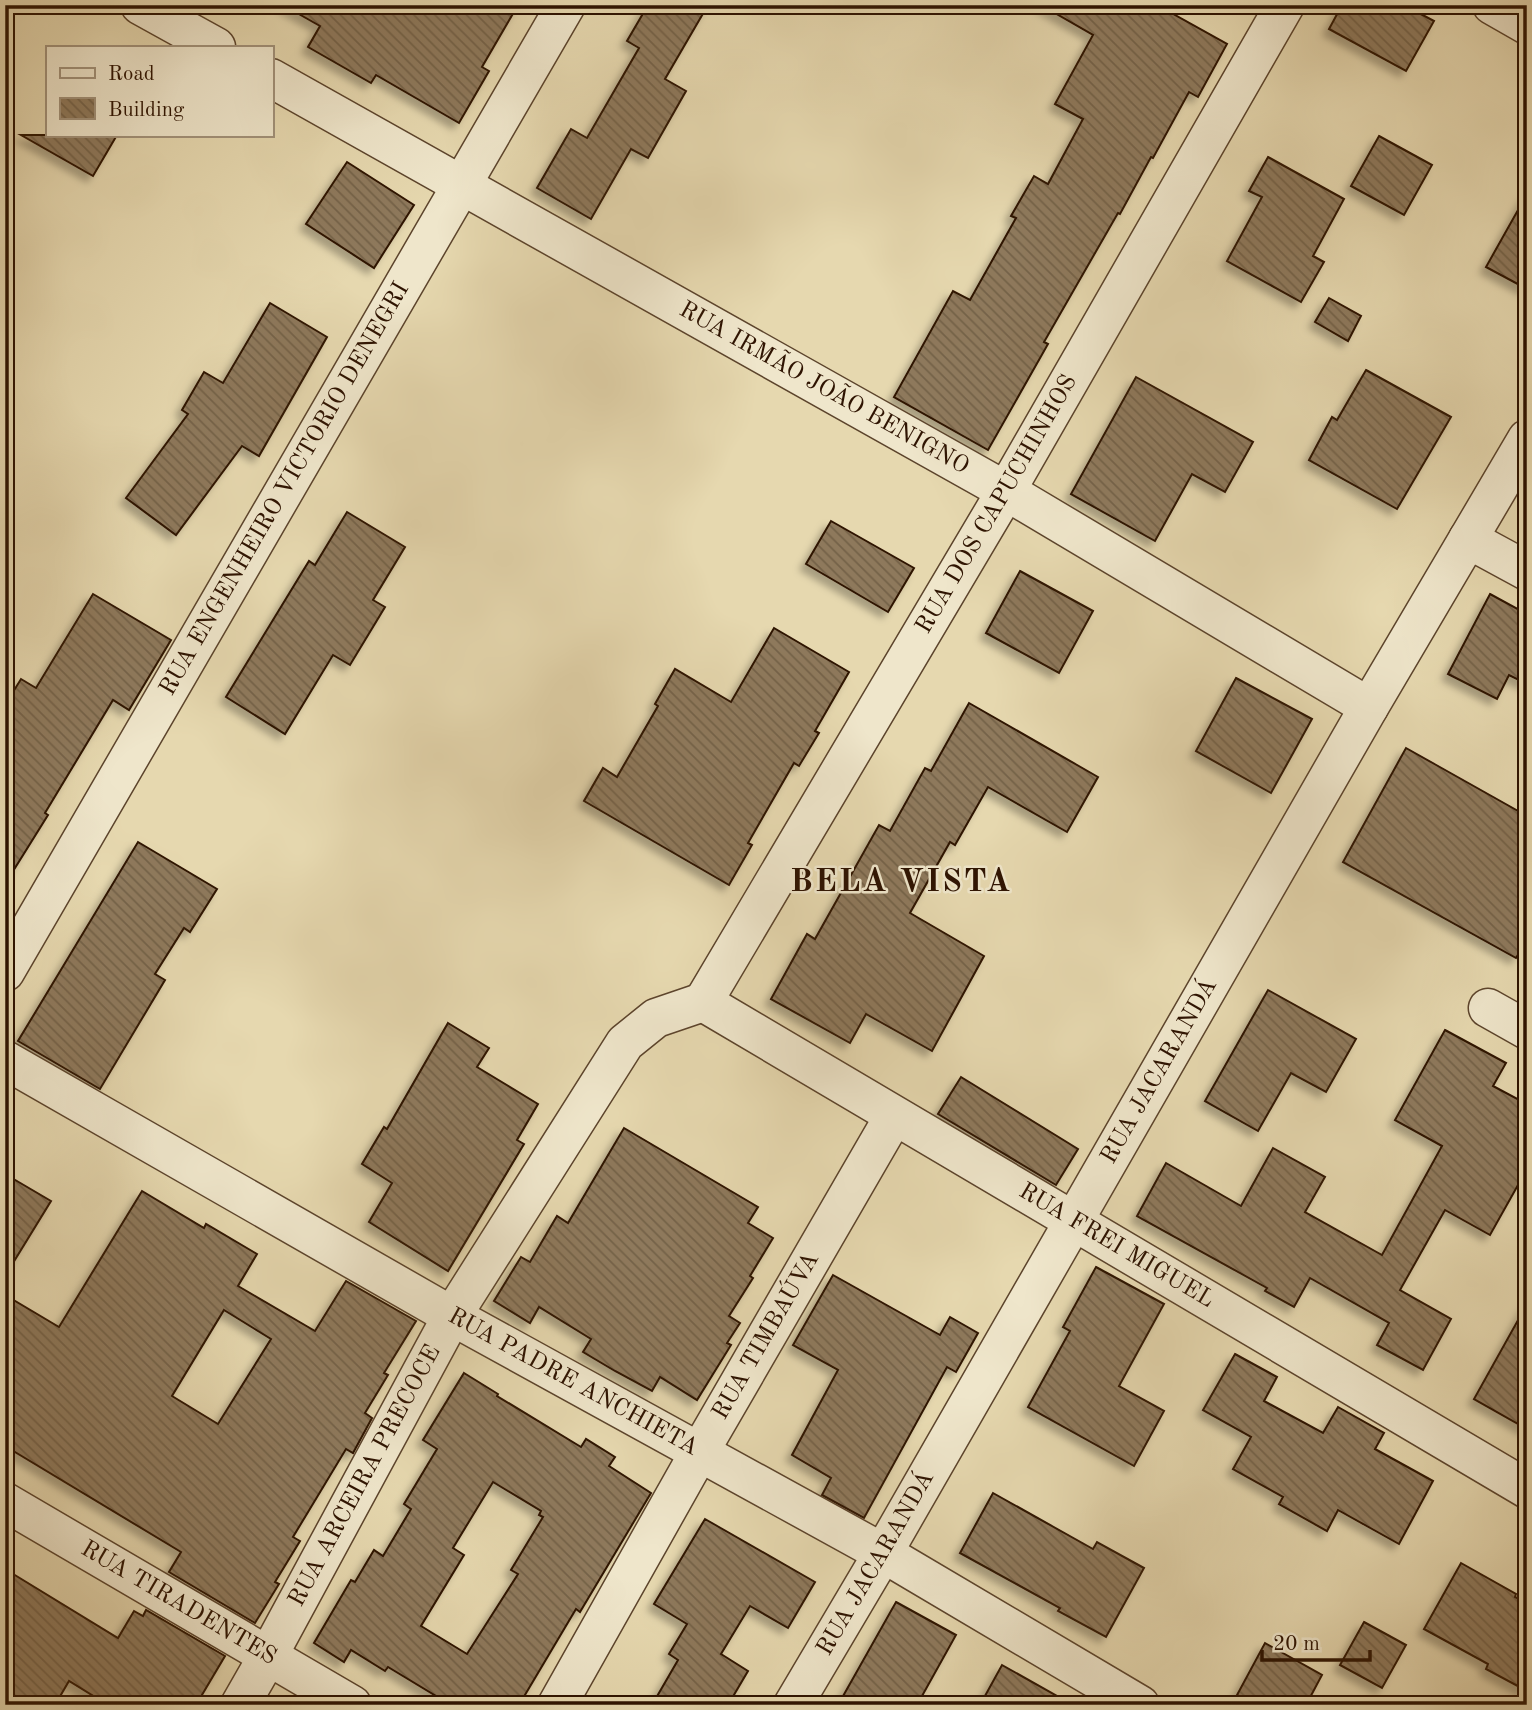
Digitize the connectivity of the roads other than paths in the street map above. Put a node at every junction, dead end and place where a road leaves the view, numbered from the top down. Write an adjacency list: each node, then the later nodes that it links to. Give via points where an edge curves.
1 (140, 5): 6 (street)
2 (566, 5): 8 (street, RUA ENGENHEIRO VICTORIO DENEGRI)
3 (1285, 5): 10 (street, RUA DOS CAPUCHINHOS)
4 (1492, 5): 5 (street)
5 (1527, 25)
6 (214, 46)
7 (273, 79): 8 (street, RUA IRMÃO JOÃO BENIGNO)
8 (462, 184): 10 (street, RUA IRMÃO JOÃO BENIGNO); 14 (street, RUA ENGENHEIRO VICTORIO DENEGRI)
9 (1527, 439): 11 (street, RUA JACARANDÁ)
10 (1006, 491): 13 (street, RUA IRMÃO JOÃO BENIGNO); 15 (street, RUA DOS CAPUCHINHOS)
11 (1468, 539): 12 (street); 13 (street, RUA JACARANDÁ)
12 (1527, 571)
13 (1369, 707): 20 (street, RUA JACARANDÁ)
14 (5, 972)
15 (703, 1002): 19 (street, RUA FREI MIGUEL); 21 (street, RUA ARCEIRA PRECOCE, via 656,1018 625,1043)
16 (1488, 1009): 17 (street)
17 (1527, 1030)
18 (5, 1060): 21 (street, RUA PADRE ANCHIETA)
19 (894, 1116): 20 (street, RUA FREI MIGUEL); 22 (street, RUA TIMBAÚVA)
20 (1073, 1221): 23 (street, RUA FREI MIGUEL); 25 (street, RUA JACARANDÁ)
21 (452, 1316): 22 (street, RUA PADRE ANCHIETA); 26 (street, RUA ARCEIRA PRECOCE)
22 (700, 1451): 25 (street, RUA PADRE ANCHIETA); 29 (street, RUA TIMBAÚVA)
23 (1527, 1489)
24 (5, 1502): 26 (street, RUA TIRADENTES)
25 (883, 1553): 30 (street, RUA JACARANDÁ); 31 (street, RUA PADRE ANCHIETA)
26 (268, 1656): 27 (street, RUA ARCEIRA PRECOCE); 28 (street, RUA TIRADENTES)
27 (240, 1705)
28 (352, 1705)
29 (557, 1705)
30 (793, 1705)
31 (1140, 1705)

